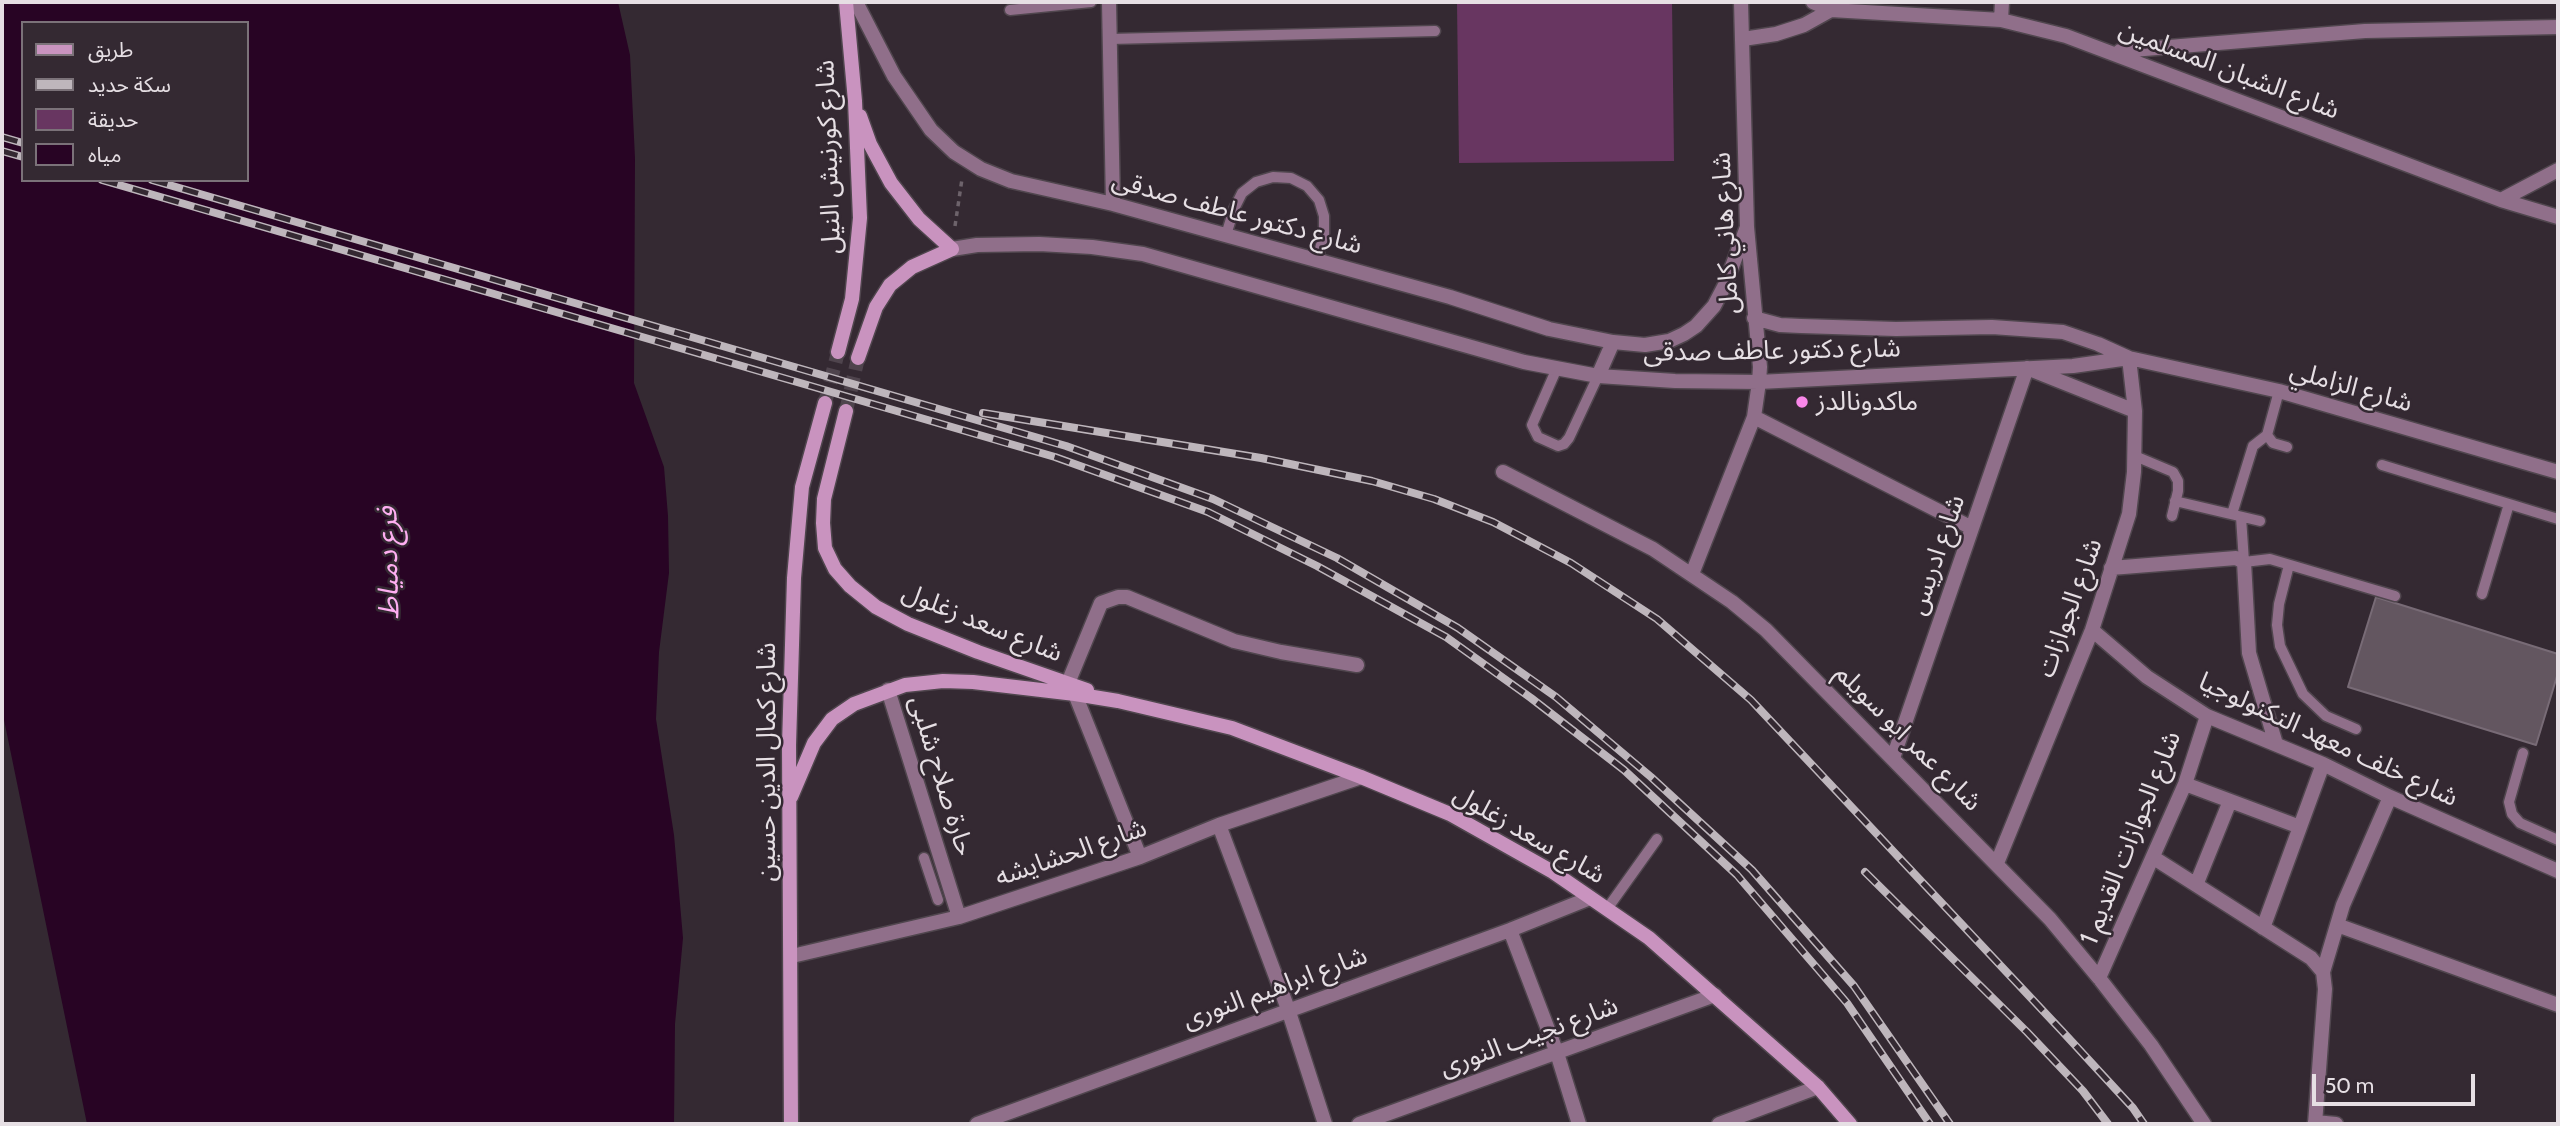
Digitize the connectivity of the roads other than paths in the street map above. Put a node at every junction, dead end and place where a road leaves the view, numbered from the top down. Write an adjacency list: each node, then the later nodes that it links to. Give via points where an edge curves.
1 (846, 2): 16 (main road, شارع كورنيش النيل)
2 (856, 2): 19 (street, شارع دكتور عاطف صدقى, via 912,105 931,130 965,159 1011,181)
3 (1091, 2): 8 (lane)
4 (1109, 2): 13 (street)
5 (1741, 2): 14 (street, شارع هاني كامل)
6 (1813, 2): 9 (street, شارع الشبان المسلمين)
7 (2002, 2): 10 (street)
8 (1010, 10)
9 (1831, 10): 10 (street, شارع الشبان المسلمين); 14 (street, شارع الشبان المسلمين, via 1786,31)
10 (2001, 20): 15 (street, شارع الشبان المسلمين)
11 (2558, 27): 15 (street, via 2365,31)
12 (1435, 31): 13 (lane)
13 (1110, 39): 19 (street)
14 (1743, 39): 21 (street, شارع هاني كامل)
15 (2113, 52): 18 (street, شارع الشبان المسلمين)
16 (855, 101): 23 (main road, via 870,144 891,183 919,219); 27 (main road, شارع كورنيش النيل, via 858,260)
17 (2558, 170): 18 (street)
18 (2501, 200): 20 (street, شارع الشبان المسلمين)
19 (1113, 204): 22 (street, شارع دكتور عاطف صدقى)
20 (2558, 217)
21 (1747, 227): 25 (street, شارع هاني كامل); 26 (street, شارع دكتور عاطف صدقى, via 1725,285 1696,327 1670,341 1645,345)
22 (1226, 235): 24 (street, شارع دكتور عاطف صدقى); 24 (lane, via 1242,193 1256,182 1291,178 1307,186 1324,216)
23 (952, 249): 28 (main road, شارع دكتور عاطف صدقى, via 912,267 890,285 876,307); 30 (street, شارع دكتور عاطف صدقى, via 1039,244 1143,254)
24 (1317, 260): 26 (street, شارع دكتور عاطف صدقى, via 1549,329)
25 (1754, 318): 29 (street, شارع دكتور عاطف صدقى, via 1801,327 1992,327 2063,332); 33 (street, شارع هاني كامل)
26 (1613, 342): 32 (street)
27 (838, 352)
28 (858, 358)
29 (2129, 358): 31 (street, شارع دكتور عاطف صدقى); 34 (street, شارع الزاملي); 37 (street, شارع الجوازات)
30 (1557, 368): 32 (street, شارع دكتور عاطف صدقى); 32 (lane, via 1532,425 1538,437 1558,446 1569,438)
31 (2027, 368): 33 (street, شارع دكتور عاطف صدقى); 37 (street); 51 (street, شارع ادريس)
32 (1598, 376): 33 (street, شارع دكتور عاطف صدقى)
33 (1759, 382): 38 (street, شارع هاني كامل)
34 (2278, 391): 39 (lane); 44 (street, شارع الزاملي)
35 (825, 403): 70 (main road, شارع كمال الدين حسين, via 802,487 797,529 790,674)
36 (846, 411): 60 (main road, شارع سعد زغلول, via 824,499 825,548 835,569 876,607 908,624)
37 (2135, 411): 41 (street, شارع الجوازات)
38 (1754, 417): 51 (street); 55 (street, شارع هاني كامل)
39 (2267, 435): 40 (lane, via 2273,443); 47 (lane, via 2250,453)
40 (2287, 447)
41 (2135, 456): 45 (lane, via 2173,471 2178,481); 54 (street, شارع الجوازات, via 2129,514)
42 (2382, 465): 46 (lane)
43 (1503, 471): 55 (street, شارع عمر ابو سويلم)
44 (2558, 472)
45 (2175, 502): 47 (lane); 48 (lane)
46 (2509, 504): 49 (lane); 56 (lane)
47 (2236, 515): 50 (lane); 52 (lane)
48 (2172, 516)
49 (2558, 519)
50 (2260, 521)
51 (1972, 528): 66 (street, شارع ادريس)
52 (2244, 562): 53 (lane, via 2270,559); 54 (street, via 2236,558); 64 (street, via 2249,653)
53 (2288, 565): 57 (lane); 63 (lane, via 2278,604 2280,646 2303,694 2326,716)
54 (2111, 568): 58 (street, شارع الجوازات)
55 (1692, 574): 66 (street, شارع عمر ابو سويلم, via 1766,630)
56 (2482, 594)
57 (2395, 596)
58 (2092, 630): 62 (street, شارع خلف معهد التكنولوجيا, via 2147,677); 80 (street, شارع الجوازات)
59 (1357, 665): 60 (street, via 1234,641 1118,597 1101,603)
60 (1071, 689): 61 (main road, شارع سعد زغلول, via 943,681); 68 (main road, شارع سعد زغلول, via 1232,728); 77 (street)
61 (888, 690): 70 (main road, شارع سعد زغلول, via 832,719 814,743); 82 (street, حارة صلاح شلبى)
62 (2207, 716): 64 (street, شارع خلف معهد التكنولوجيا); 69 (street, شارع الجوازات القديم 1)
63 (2356, 729)
64 (2276, 744): 67 (street, شارع خلف معهد التكنولوجيا)
65 (2523, 753): 76 (lane, via 2508,802 2512,814 2520,823)
66 (1893, 758): 80 (street, شارع عمر ابو سويلم)
67 (2323, 764): 71 (street, شارع خلف معهد التكنولوجيا); 74 (street)
68 (1361, 777): 73 (street, شارع الحشايشه); 85 (main road, شارع سعد زغلول, via 1450,814)
69 (2185, 784): 72 (street); 79 (street, شارع الجوازات القديم 1)
70 (791, 797): 92 (main road, شارع كمال الدين حسين)
71 (2390, 797): 81 (street, شارع خلف معهد التكنولوجيا); 89 (street)
72 (2230, 801): 74 (street); 84 (street)
73 (1219, 825): 77 (street, شارع الحشايشه); 97 (street)
74 (2300, 827): 90 (street)
75 (1657, 839): 87 (lane)
76 (2558, 840)
77 (1140, 857): 88 (street, شارع الحشايشه)
78 (924, 858): 83 (lane)
79 (2154, 858): 84 (street); 94 (street, شارع الجوازات القديم 1)
80 (1997, 863): 94 (street, شارع عمر ابو سويلم)
81 (2558, 871)
82 (947, 878): 83 (lane); 88 (street, حارة صلاح شلبى)
83 (933, 883): 86 (lane)
84 (2196, 885): 90 (street)
85 (1590, 898): 87 (main road, شارع سعد زغلول); 91 (street, شارع ابراهيم النورى)
86 (938, 900)
87 (1607, 909): 95 (main road, شارع سعد زغلول)
88 (959, 917): 92 (street, شارع الحشايشه)
89 (2337, 925): 93 (street); 96 (street)
90 (2263, 928): 93 (street, via 2311,958)
91 (1510, 930): 97 (street, شارع ابراهيم النورى); 98 (street)
92 (792, 956): 101 (main road, شارع كمال الدين حسين)
93 (2323, 972): 100 (street)
94 (2099, 978): 108 (street, شارع عمر ابو سويلم)
95 (1715, 995): 98 (street, شارع نجيب النورى); 99 (main road, شارع سعد زغلول)
96 (2558, 1005)
97 (1288, 1009): 102 (street, شارع ابراهيم النورى); 103 (street)
98 (1557, 1053): 104 (street, شارع نجيب النورى); 105 (street)
99 (1818, 1087): 106 (street); 107 (main road, شارع سعد زغلول)
100 (2315, 1123): 109 (street)
101 (790, 1124)
102 (977, 1124)
103 (1325, 1124)
104 (1359, 1124)
105 (1579, 1124)
106 (1719, 1124)
107 (1850, 1124)
108 (2204, 1124)
109 (2336, 1124)

